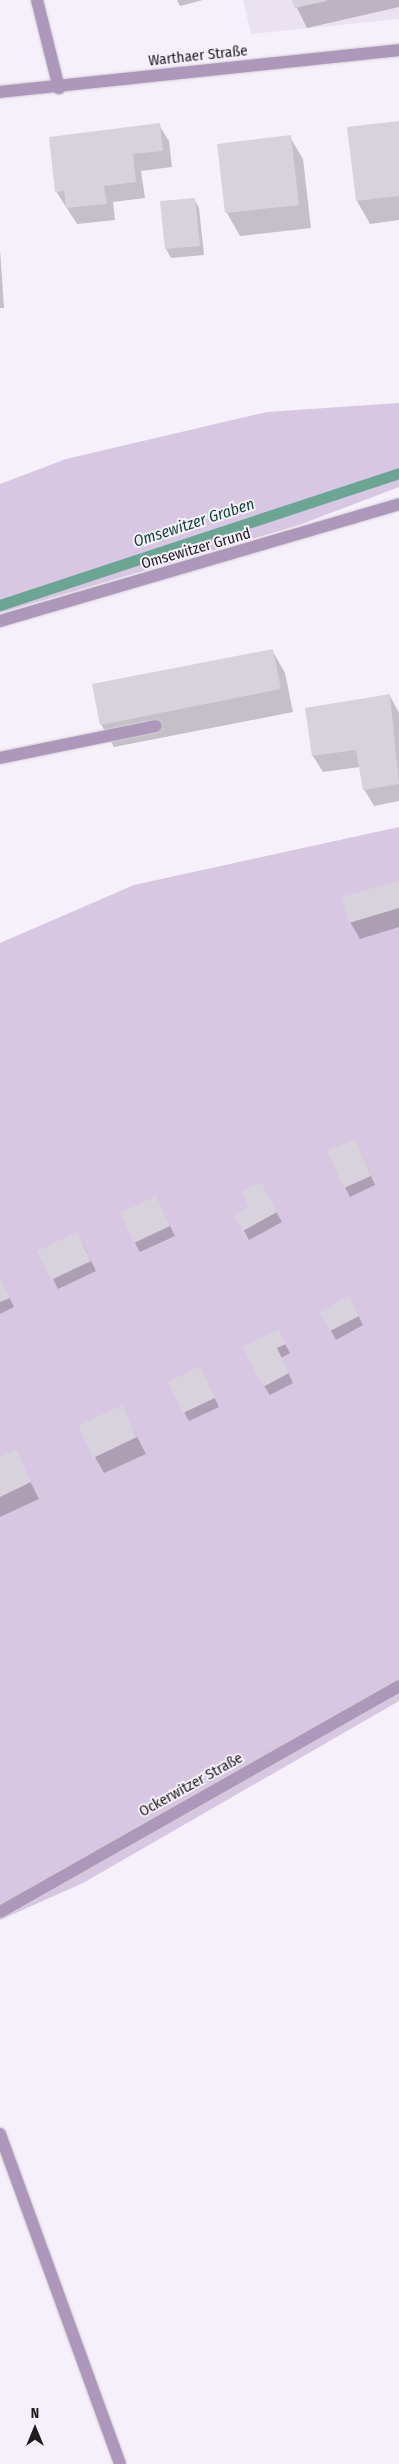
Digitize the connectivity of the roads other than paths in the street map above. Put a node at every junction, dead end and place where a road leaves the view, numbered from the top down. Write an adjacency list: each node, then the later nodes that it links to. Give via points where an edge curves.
1 (37, 0): 3 (street)
2 (399, 50): 3 (street, Warthaer Straße)
3 (59, 88): 4 (street, Warthaer Straße)
4 (0, 92)
5 (399, 504): 6 (street, Omsewitzer Grund)
6 (0, 621)
7 (156, 726): 8 (street)
8 (0, 758)
9 (399, 1686): 10 (street, Ockerwitzer Straße)
10 (0, 1912)
11 (0, 2134): 12 (street)
12 (120, 2464)

